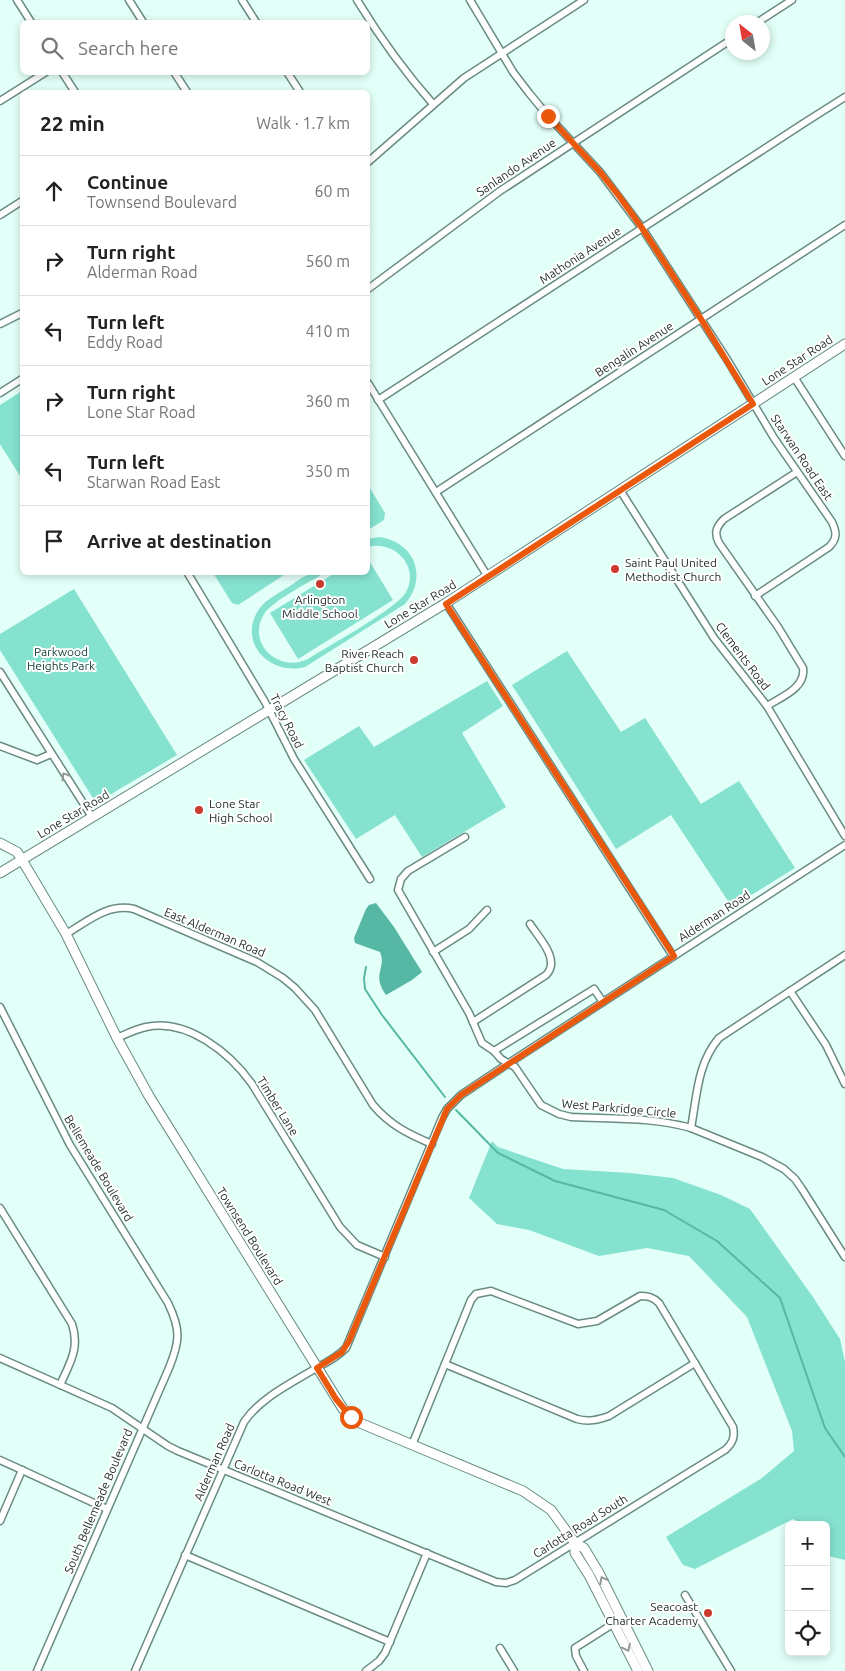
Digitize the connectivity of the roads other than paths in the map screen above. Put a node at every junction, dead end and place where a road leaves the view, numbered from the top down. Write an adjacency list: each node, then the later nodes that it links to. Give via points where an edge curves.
1 (17, 0): 9 (street)
2 (129, 0): 10 (street)
3 (242, 0): 11 (street)
4 (357, 0): 12 (street)
5 (470, 0): 15 (street, Starwan Road East)
6 (584, 0): 15 (street)
7 (792, 0): 8 (street)
8 (769, 15)
9 (30, 20)
10 (142, 20)
11 (255, 20)
12 (369, 20)
13 (370, 21): 25 (street, via 384,44)
14 (725, 44): 26 (street, Sanlando Avenue)
15 (502, 52): 25 (street); 26 (street, Starwan Road East, via 529,93)
16 (41, 75): 24 (street)
17 (64, 75): 20 (street)
18 (176, 75): 21 (street)
19 (289, 75): 22 (street)
20 (74, 90)
21 (185, 90)
22 (299, 90)
23 (845, 97): 31 (street, Mathonia Avenue)
24 (0, 101)
25 (433, 104): 27 (street)
26 (573, 143): 31 (street, Starwan Road East, via 600,172); 32 (street, Sanlando Avenue, via 466,215)
27 (370, 160)
28 (20, 202): 29 (street)
29 (0, 215)
30 (845, 225): 34 (street, Bengalin Avenue)
31 (642, 228): 34 (street, Starwan Road East); 41 (street, Mathonia Avenue)
32 (370, 287)
33 (20, 315): 35 (street)
34 (701, 319): 42 (street, Starwan Road East); 46 (street, Bengalin Avenue)
35 (0, 324)
36 (844, 348): 37 (street, Lone Star Road)
37 (794, 378): 42 (street, Lone Star Road); 43 (street)
38 (20, 379): 40 (street)
39 (370, 386): 41 (street)
40 (0, 393)
41 (378, 400): 46 (street)
42 (753, 404): 44 (street, Starwan Road East); 45 (street, Lone Star Road)
43 (845, 456)
44 (797, 472): 49 (street, Starwan Road East, via 832,522 836,538 829,548); 49 (street, via 718,525 719,543)
45 (620, 490): 48 (street, Lone Star Road); 52 (street, Clements Road, via 714,638)
46 (436, 492): 48 (street)
47 (189, 575): 53 (street, Tracy Road)
48 (488, 577): 50 (street, Lone Star Road)
49 (755, 596): 52 (street, via 800,661 804,675 796,688)
50 (446, 604): 53 (street, Lone Star Road); 69 (street)
51 (0, 672): 55 (street)
52 (767, 706): 57 (street, Clements Road)
53 (269, 710): 56 (street, Lone Star Road); 63 (street, Tracy Road, via 294,759)
54 (0, 746): 55 (street, via 37,760)
55 (51, 754): 56 (street, one-way to 55)
56 (92, 817): 61 (street, Lone Star Road)
57 (845, 836)
58 (465, 837): 67 (street, West Parkridge Circle, via 408,872 399,883 398,890)
59 (0, 842): 61 (street, Townsend Boulevard, via 17,852)
60 (845, 845): 69 (street, Alderman Road)
61 (22, 860): 62 (street, Lone Star Road); 66 (street, Townsend Boulevard)
62 (0, 873)
63 (370, 879)
64 (487, 910): 67 (street, via 470,929)
65 (530, 924): 73 (street, via 552,958 551,971)
66 (66, 934): 74 (street, Townsend Boulevard); 79 (street, East Alderman Road, via 108,909 126,907 258,962 296,988 315,1010 382,1116 408,1134)
67 (433, 952): 73 (street, West Parkridge Circle)
68 (845, 955): 70 (street)
69 (674, 956): 71 (street, Alderman Road)
70 (790, 991): 77 (street, via 826,1045); 78 (street, via 728,1032 711,1048 702,1068)
71 (603, 1002): 75 (street, via 594,989); 76 (street, Alderman Road)
72 (0, 1008): 83 (street, Bellemeade Boulevard, via 70,1145 168,1303 177,1323)
73 (473, 1022): 75 (street, West Parkridge Circle, via 482,1043)
74 (117, 1038): 81 (street, Timber Lane, via 158,1025 185,1031 218,1048 252,1084 340,1227 358,1245); 87 (street, Townsend Boulevard, via 149,1096)
75 (496, 1053): 76 (street, West Parkridge Circle)
76 (509, 1064): 78 (street, West Parkridge Circle, via 515,1067 541,1104 559,1114 664,1122); 79 (street, Alderman Road, via 454,1101)
77 (845, 1084)
78 (691, 1128): 82 (street, West Parkridge Circle, via 784,1169 802,1189)
79 (432, 1144): 81 (street, Alderman Road)
80 (0, 1208): 88 (street, via 72,1324 76,1345)
81 (385, 1257): 87 (street, Alderman Road, via 346,1348)
82 (845, 1257)
83 (178, 1338): 89 (street, South Bellemeade Boulevard, via 177,1349)
84 (0, 1358): 88 (street, Carlotta Road West)
85 (694, 1363): 86 (street, via 609,1416 586,1421); 86 (street, via 654,1298 640,1296 597,1321 578,1324 491,1291 476,1294 471,1300); 96 (street, Carlotta Road South, via 733,1427 734,1439 725,1450)
86 (445, 1364): 90 (street)
87 (317, 1368): 90 (street, Townsend Boulevard, via 351,1417); 92 (street, Alderman Road, via 251,1412)
88 (60, 1385): 89 (street, Carlotta Road West, via 112,1408)
89 (142, 1428): 92 (street, Carlotta Road West, via 168,1446); 94 (street, South Bellemeade Boulevard)
90 (412, 1445): 96 (street, Townsend Boulevard, via 538,1500 551,1510)
91 (0, 1460): 93 (street)
92 (224, 1469): 97 (street, Carlotta Road West); 98 (street, Alderman Road)
93 (22, 1470): 94 (street); 95 (street)
94 (107, 1509): 104 (street, South Bellemeade Boulevard)
95 (0, 1521)
96 (575, 1543): 97 (street, Carlotta Road South, via 515,1580 506,1582 496,1582); 100 (street, Townsend Boulevard, one-way to 96, via 584,1548); 101 (street, Townsend Boulevard, via 575,1553)
97 (427, 1553): 102 (street)
98 (185, 1555): 102 (street); 105 (street, Alderman Road)
99 (685, 1595): 111 (street)
100 (622, 1617): 101 (street); 110 (street, Townsend Boulevard)
101 (614, 1623): 108 (street, via 575,1648); 109 (street, Townsend Boulevard, one-way to 109)
102 (390, 1642): 106 (street, via 379,1662)
103 (500, 1648): 107 (street)
104 (36, 1671)
105 (135, 1671)
106 (366, 1671)
107 (515, 1671)
108 (584, 1671)
109 (638, 1671)
110 (648, 1671)
111 (731, 1671)

